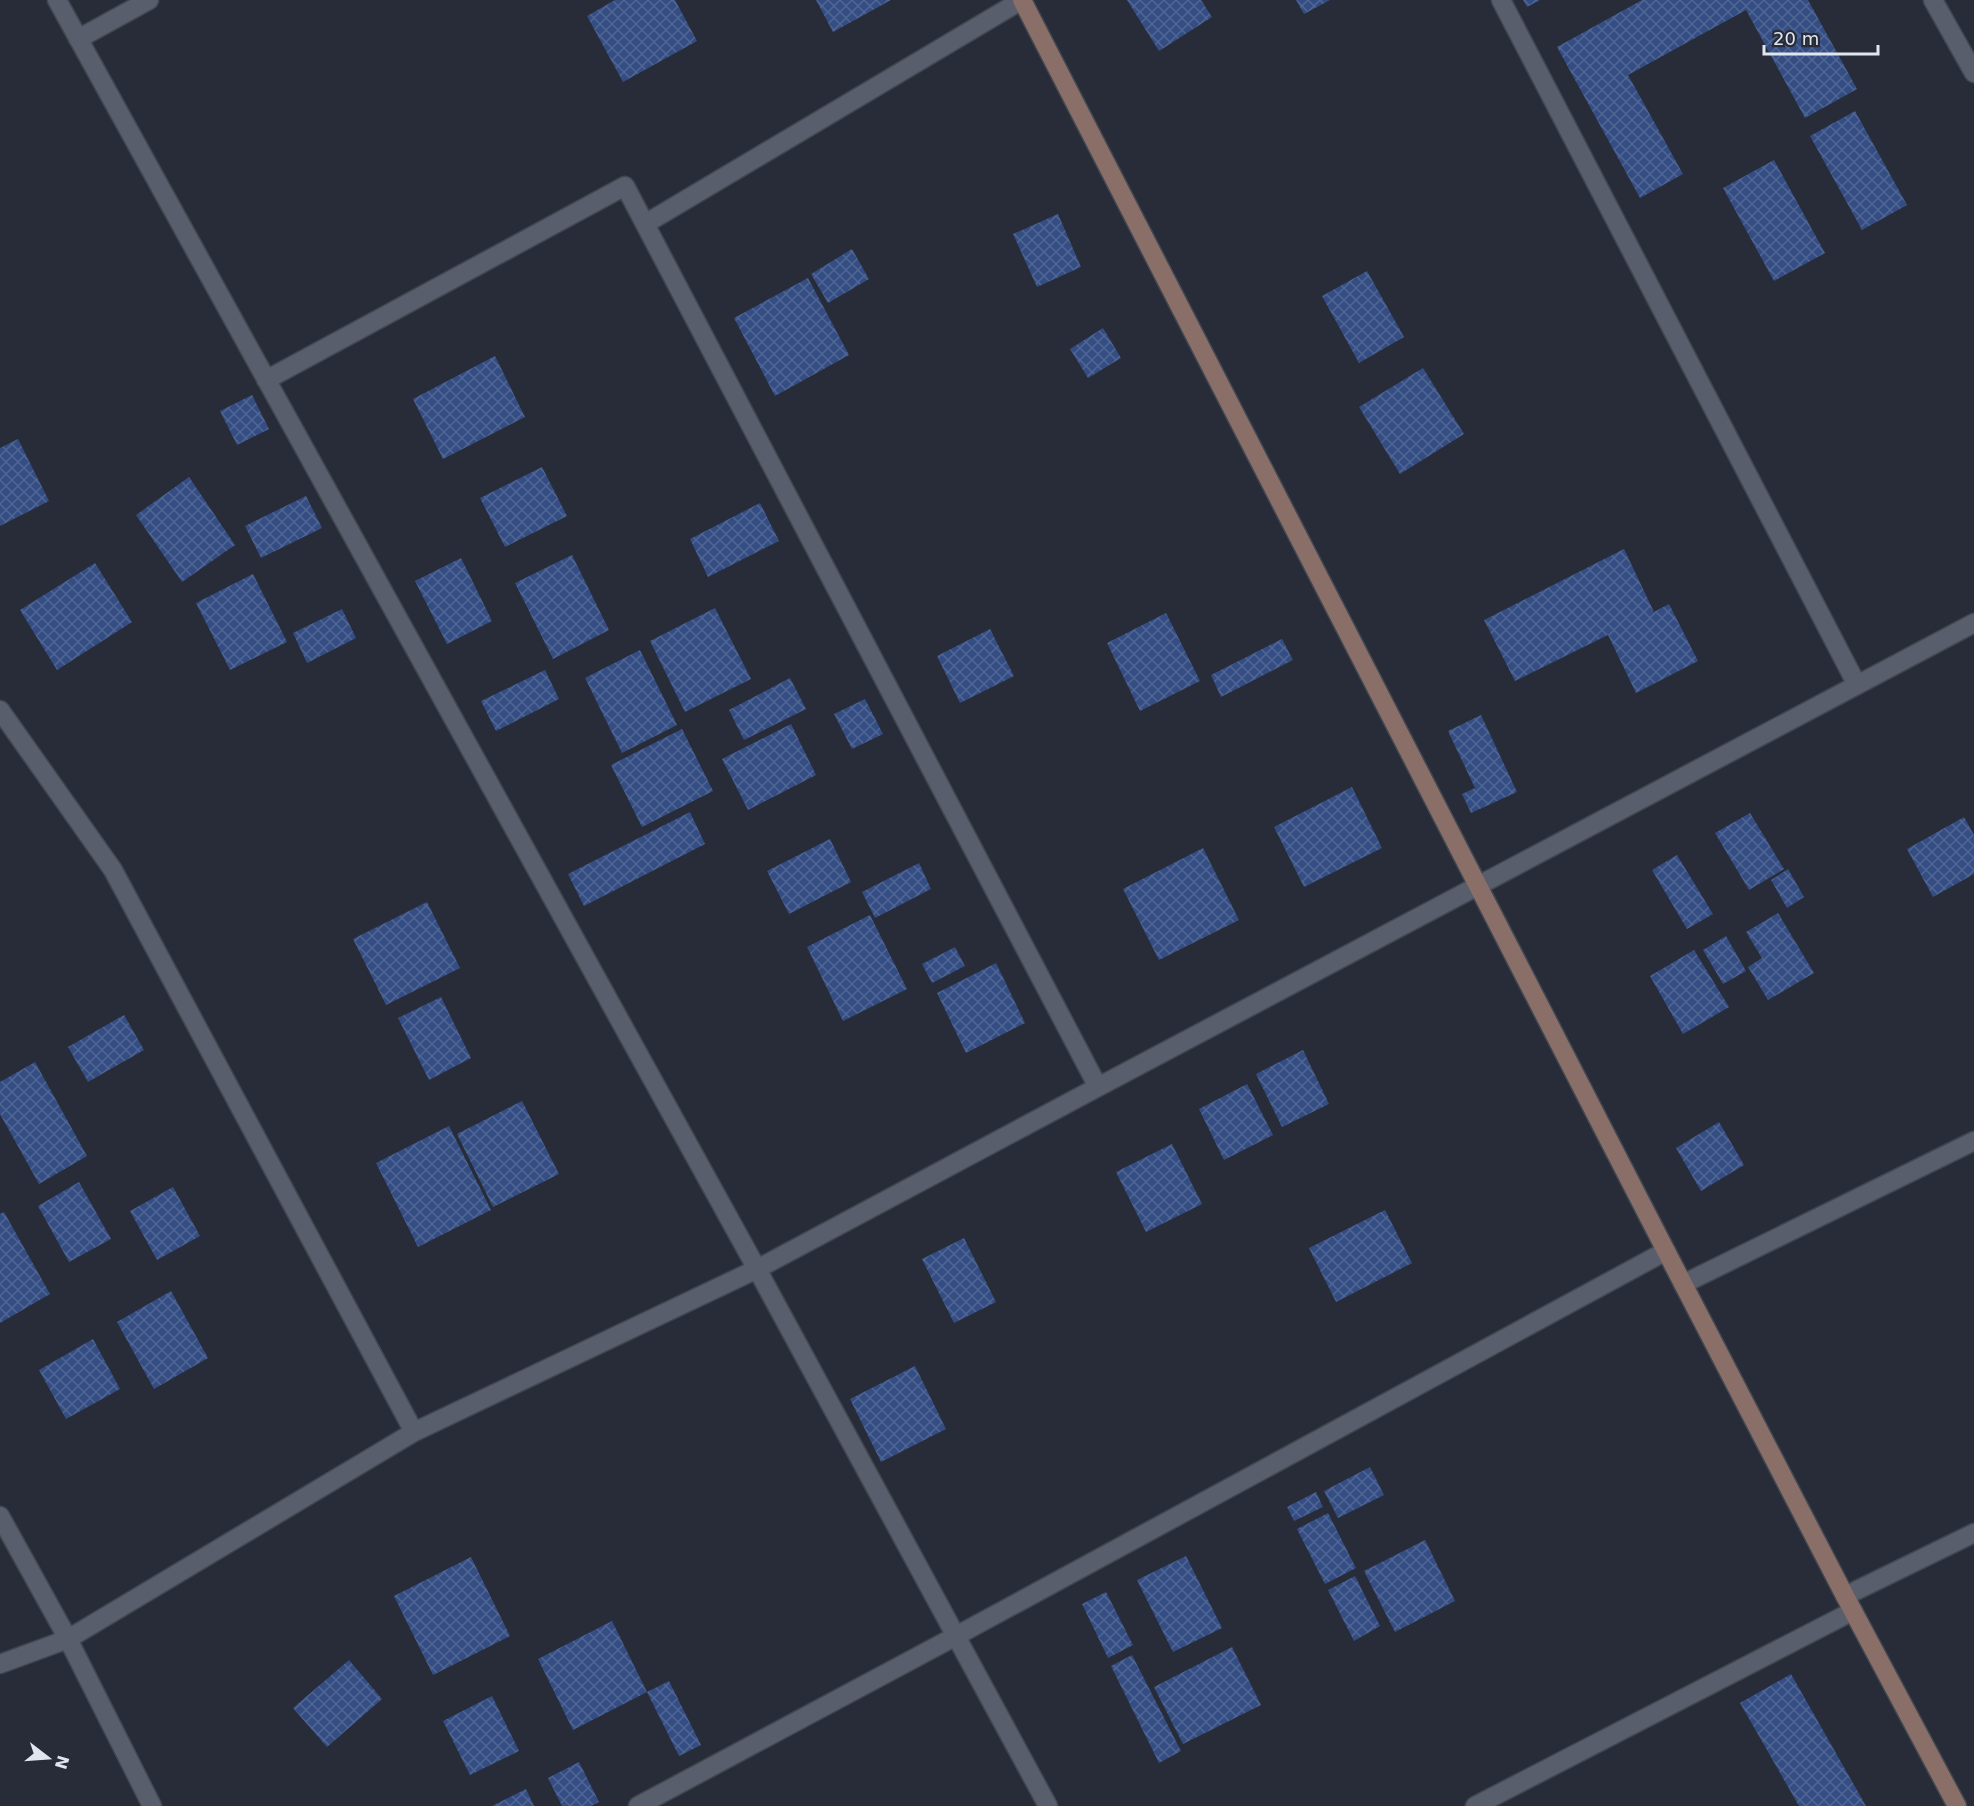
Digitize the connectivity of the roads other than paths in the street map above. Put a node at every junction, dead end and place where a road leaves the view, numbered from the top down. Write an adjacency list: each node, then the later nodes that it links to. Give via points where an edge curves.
1 (57, 0): 6 (street)
2 (150, 0): 6 (street)
3 (1022, 0): 8 (street); 13 (street)
4 (1501, 0): 11 (street)
5 (1933, 0): 7 (street)
6 (78, 39): 9 (street)
7 (1974, 73)
8 (645, 224): 9 (street, via 625,186); 14 (street)
9 (266, 381): 17 (street)
10 (1974, 623): 11 (street)
11 (1857, 685): 13 (street)
12 (0, 710): 19 (street, via 113,870)
13 (1477, 886): 14 (street); 16 (street)
14 (1098, 1087): 17 (street)
15 (1974, 1142): 18 (street)
16 (1666, 1251): 18 (street); 23 (street)
17 (757, 1269): 19 (street); 23 (street)
18 (1683, 1284): 22 (street)
19 (414, 1432): 24 (street)
20 (0, 1516): 24 (street)
21 (1974, 1533): 22 (street)
22 (1849, 1604): 29 (street); 30 (street)
23 (956, 1636): 27 (street); 28 (street)
24 (68, 1639): 25 (street); 26 (street)
25 (0, 1664)
26 (152, 1806)
27 (638, 1806)
28 (1048, 1806)
29 (1475, 1806)
30 (1957, 1806)

